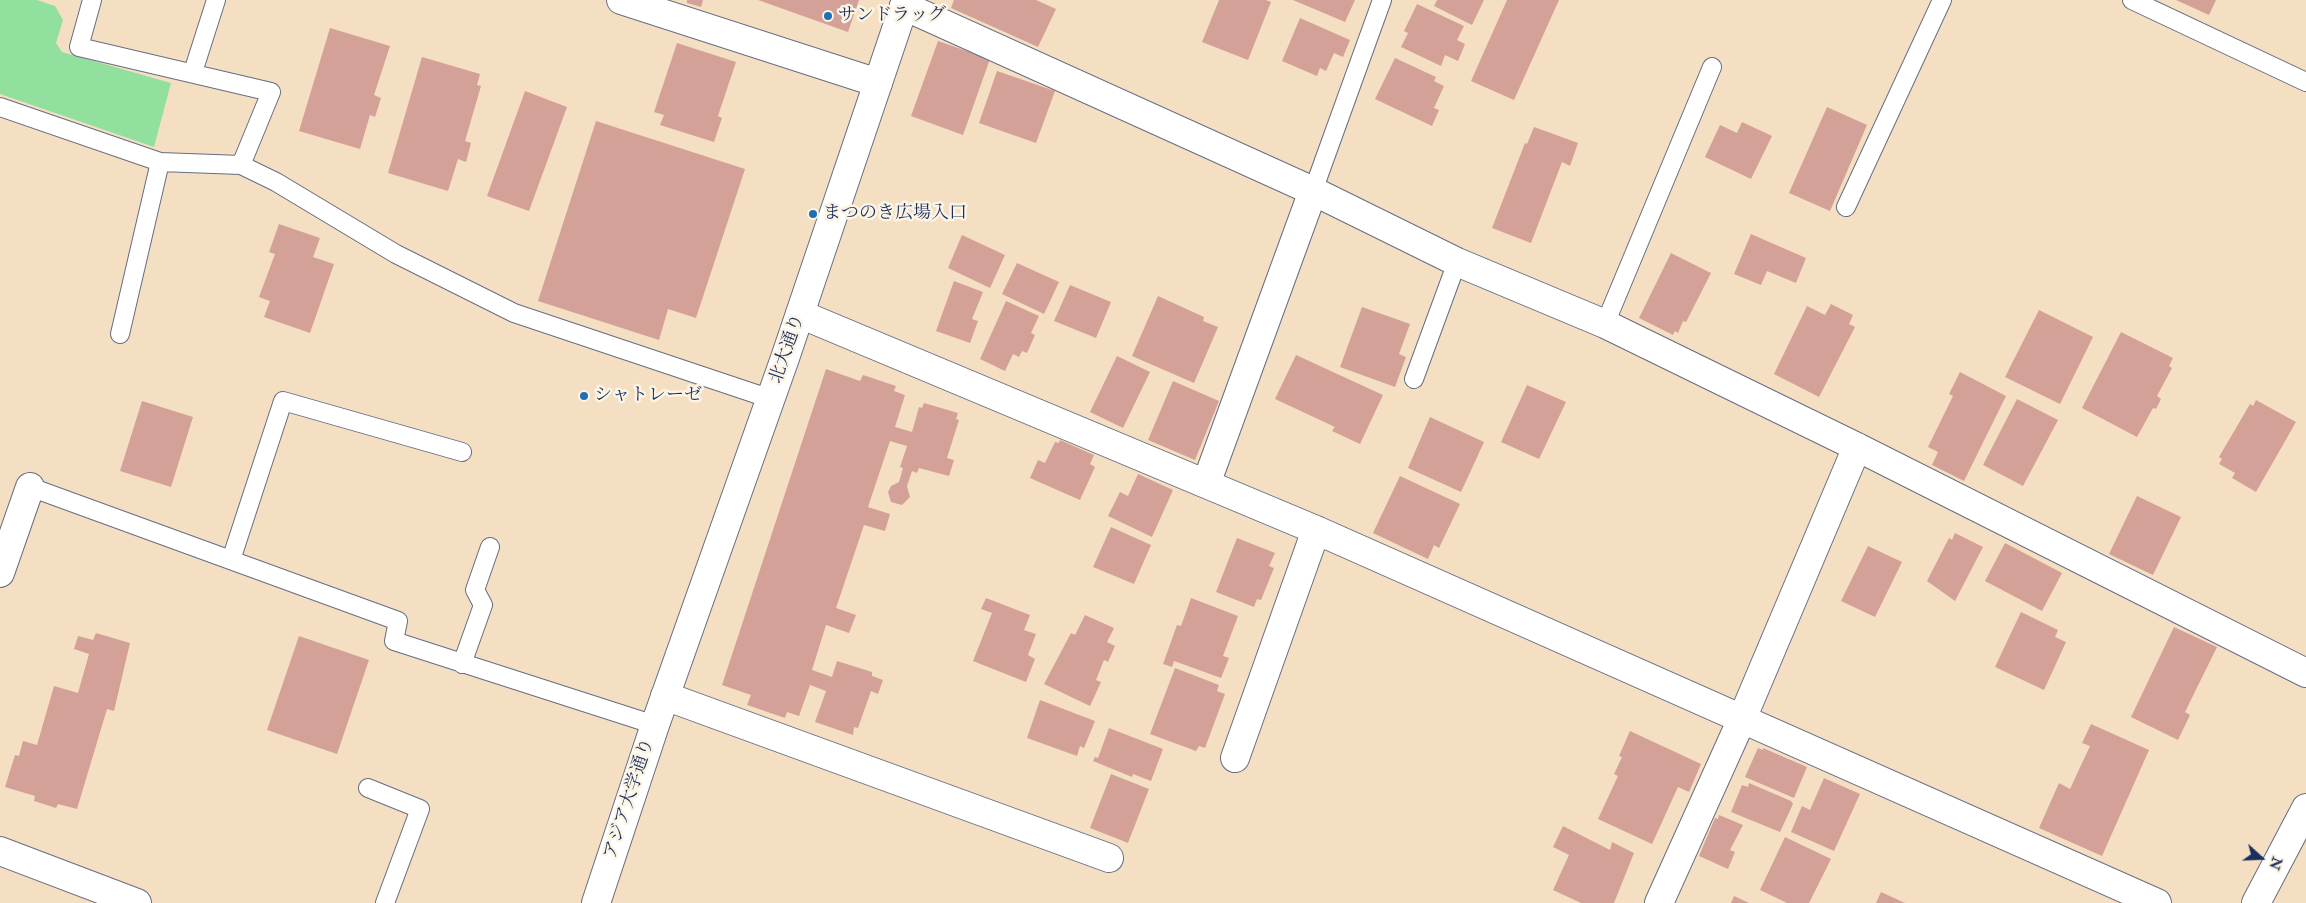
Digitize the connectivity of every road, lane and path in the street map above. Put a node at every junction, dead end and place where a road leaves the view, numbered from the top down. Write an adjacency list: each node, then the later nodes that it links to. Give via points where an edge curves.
1 (92, 0): 9 (lane, via 80,47)
2 (216, 0): 9 (lane)
3 (621, 0): 11 (street)
4 (1382, 0): 15 (lane)
5 (1942, 0): 16 (lane)
6 (2132, 0): 10 (lane)
7 (905, 3): 11 (street, 北大通り); 15 (street)
8 (1712, 67): 19 (lane)
9 (193, 72): 14 (lane, via 272,92)
10 (2306, 82)
11 (878, 83): 18 (street, 北大通り)
12 (0, 107): 13 (lane)
13 (160, 162): 14 (lane); 20 (lane)
14 (241, 165): 22 (lane, via 276,182 396,254 514,314)
15 (1313, 191): 17 (street); 25 (street)
16 (1846, 207)
17 (1458, 262): 19 (street); 21 (lane)
18 (800, 314): 22 (street, 北大通り); 25 (street)
19 (1605, 324): 23 (street)
20 (120, 334)
21 (1414, 379)
22 (771, 400): 33 (street, 北大通り)
23 (1857, 447): 32 (street); 34 (street)
24 (462, 452): 29 (lane, via 282,401)
25 (1206, 484): 27 (street)
26 (30, 487): 29 (lane); 30 (street)
27 (1316, 530): 34 (street); 36 (street)
28 (490, 547): 31 (lane, via 475,590 482,605)
29 (231, 560): 31 (lane, via 398,620 394,642)
30 (0, 572)
31 (462, 664): 35 (lane)
32 (2306, 672)
33 (665, 696): 35 (street, アジア大学通り); 40 (street)
34 (1742, 719): 44 (street); 45 (street)
35 (655, 725): 43 (street, アジア大学通り)
36 (1235, 758)
37 (368, 788): 42 (lane, via 420,809)
38 (2306, 808): 46 (street)
39 (0, 851): 41 (street)
40 (1109, 858)
41 (138, 903)
42 (386, 903)
43 (596, 903)
44 (1659, 903)
45 (2157, 903)
46 (2256, 903)

